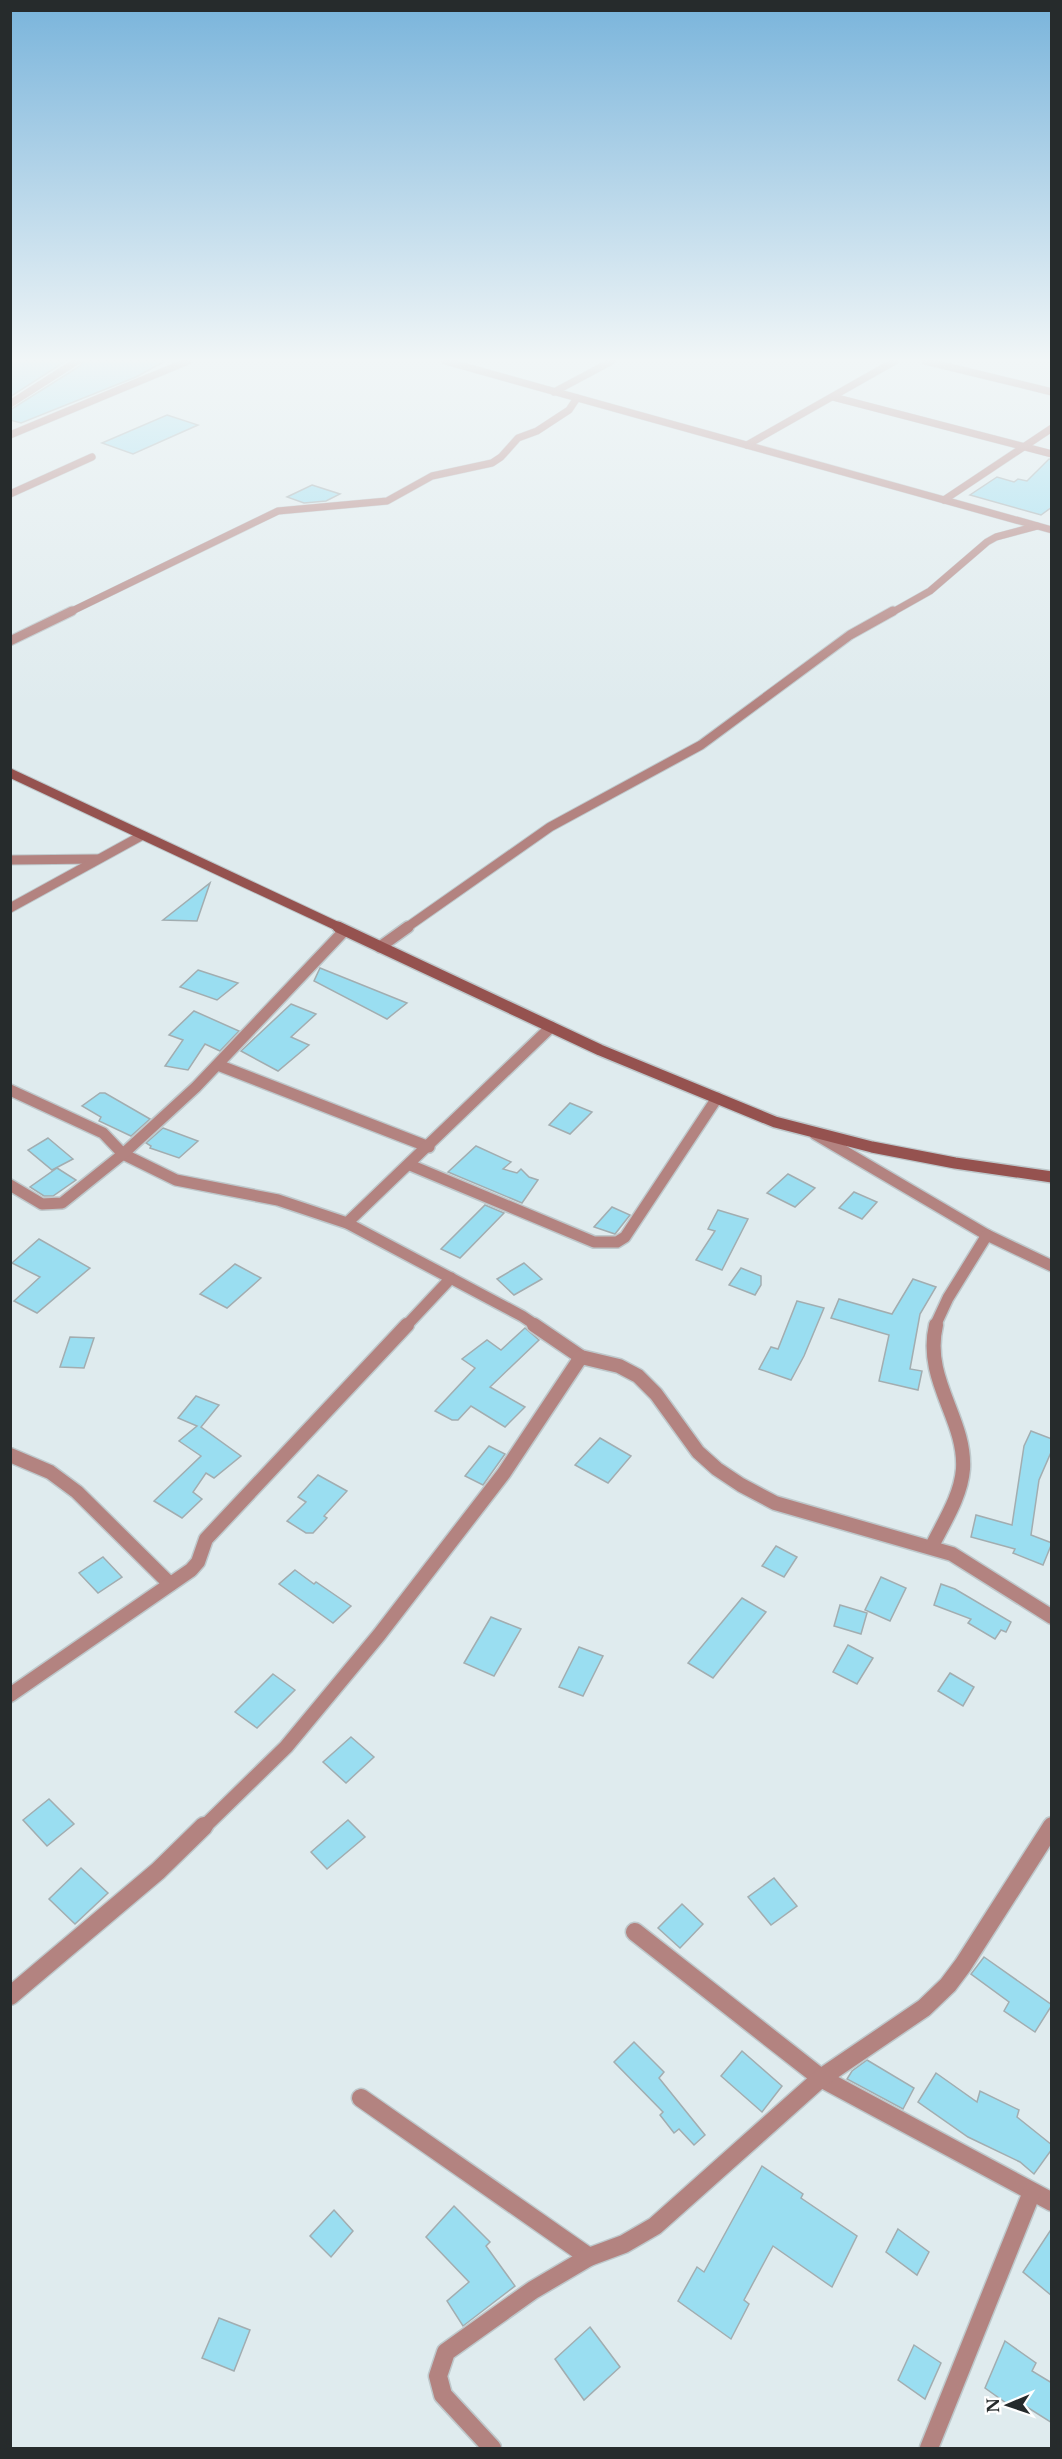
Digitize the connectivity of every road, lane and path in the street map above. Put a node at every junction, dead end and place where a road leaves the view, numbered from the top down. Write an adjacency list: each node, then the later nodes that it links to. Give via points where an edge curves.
1 (50, 476): 5 (street)
2 (433, 476): 9 (street, via 387,501 278,511)
3 (857, 476): 6 (street)
4 (980, 476): 6 (street)
5 (10, 494)
6 (944, 500): 7 (street)
7 (1037, 526): 8 (street); 16 (street, via 987,542 930,591 842,641 701,745 542,834)
8 (1052, 530)
9 (10, 641)
10 (10, 773): 11 (street)
11 (141, 836): 12 (street); 15 (street)
12 (101, 858): 13 (street); 14 (street)
13 (10, 861)
14 (10, 908)
15 (344, 931): 16 (street); 18 (street)
16 (380, 947): 17 (street)
17 (551, 1027): 20 (street); 22 (street)
18 (218, 1065): 22 (street); 23 (street)
19 (10, 1090): 23 (street, via 103,1133)
20 (717, 1098): 21 (street); 24 (street, via 625,1237 617,1242 594,1242)
21 (815, 1134): 25 (street, via 955,1163); 28 (street)
22 (429, 1147): 24 (street)
23 (123, 1154): 26 (street, via 52,1208 42,1206); 27 (street, via 176,1180 278,1200)
24 (410, 1165): 27 (street)
25 (1052, 1177)
26 (10, 1185)
27 (347, 1223): 30 (street)
28 (987, 1235): 29 (street); 33 (street, via 947,1299 933,1335 935,1367 963,1462 960,1485)
29 (1052, 1266)
30 (451, 1278): 31 (street, via 522,1316); 34 (street, via 206,1539 191,1570)
31 (581, 1356): 33 (street, via 619,1365 638,1376 698,1452 741,1485 775,1503); 39 (street, via 504,1473 379,1635 286,1747 158,1871)
32 (10, 1455): 34 (street, via 50,1472 77,1492)
33 (932, 1546): 35 (street, via 970,1563)
34 (170, 1584): 36 (street)
35 (1052, 1617)
36 (10, 1695)
37 (1052, 1826): 40 (street, via 948,1985 924,2008)
38 (635, 1932): 40 (street)
39 (10, 1996)
40 (821, 2078): 42 (street); 44 (street, via 655,2226 624,2244)
41 (361, 2098): 44 (street)
42 (1032, 2192): 43 (street); 46 (street)
43 (1052, 2202)
44 (589, 2257): 45 (street, via 533,2290 446,2352 438,2376 444,2395)
45 (492, 2448)
46 (929, 2448)

